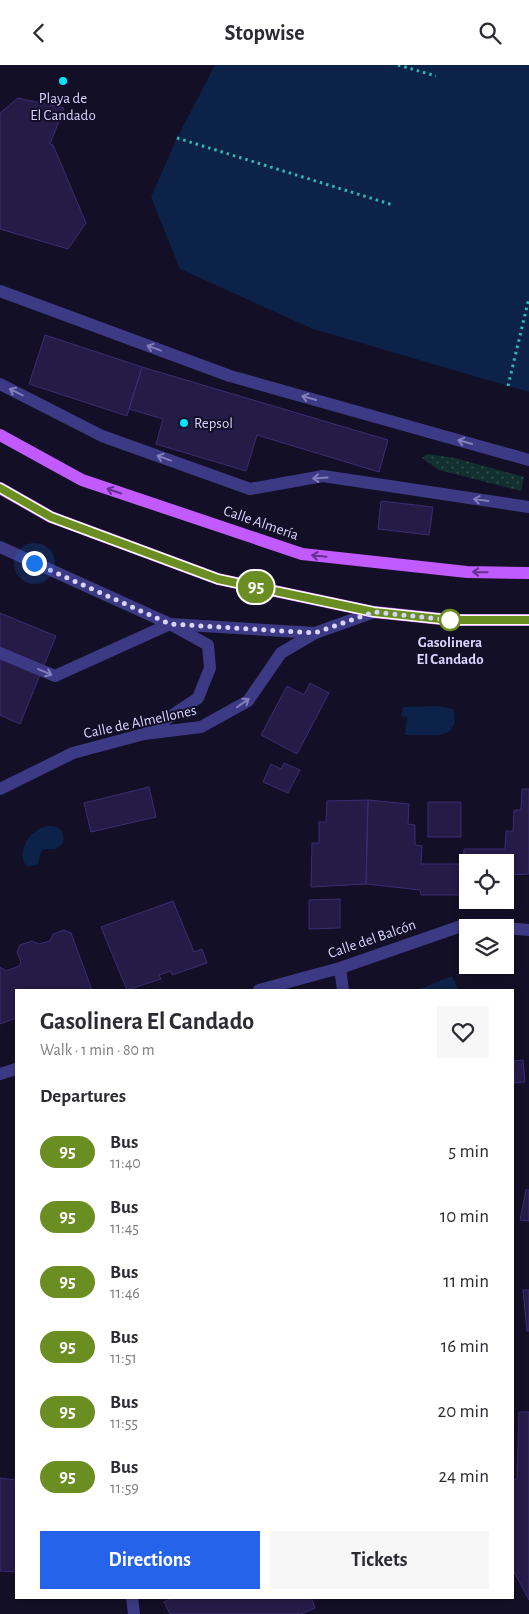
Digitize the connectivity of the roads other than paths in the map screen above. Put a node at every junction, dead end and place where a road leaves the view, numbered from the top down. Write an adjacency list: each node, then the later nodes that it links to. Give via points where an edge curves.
1 (0, 291): 4 (street, one-way to 1, via 230,376)
2 (0, 383): 6 (street, one-way to 2, via 324,477 250,489 102,436)
3 (0, 435): 8 (main road, Calle Almería, one-way to 3, via 467,572 302,554 82,481)
4 (529, 460)
5 (0, 488): 9 (main road, via 51,517 218,579)
6 (529, 507)
7 (0, 547): 11 (street)
8 (529, 573)
9 (374, 612): 10 (main road, via 450,620); 12 (street, Calle de Almellones)
10 (529, 620)
11 (170, 624): 12 (street); 13 (street, one-way to 11, via 54,676); 14 (street, via 208,645 210,668 198,698)
12 (315, 633): 14 (street, Calle de Almellones, one-way to 12, via 201,727 248,701 281,653)
13 (0, 653)
14 (144, 734): 15 (street, Calle de Almellones, via 74,753)
15 (0, 789)
16 (459, 927): 19 (street, Calle del Balcón)
17 (514, 929): 18 (street)
18 (529, 930)
19 (340, 968): 20 (street, Calle del Balcón); 21 (street)
20 (263, 989)
21 (343, 989)
22 (15, 1069): 23 (street)
23 (0, 1074)
24 (132, 1599): 25 (street)
25 (134, 1614)

